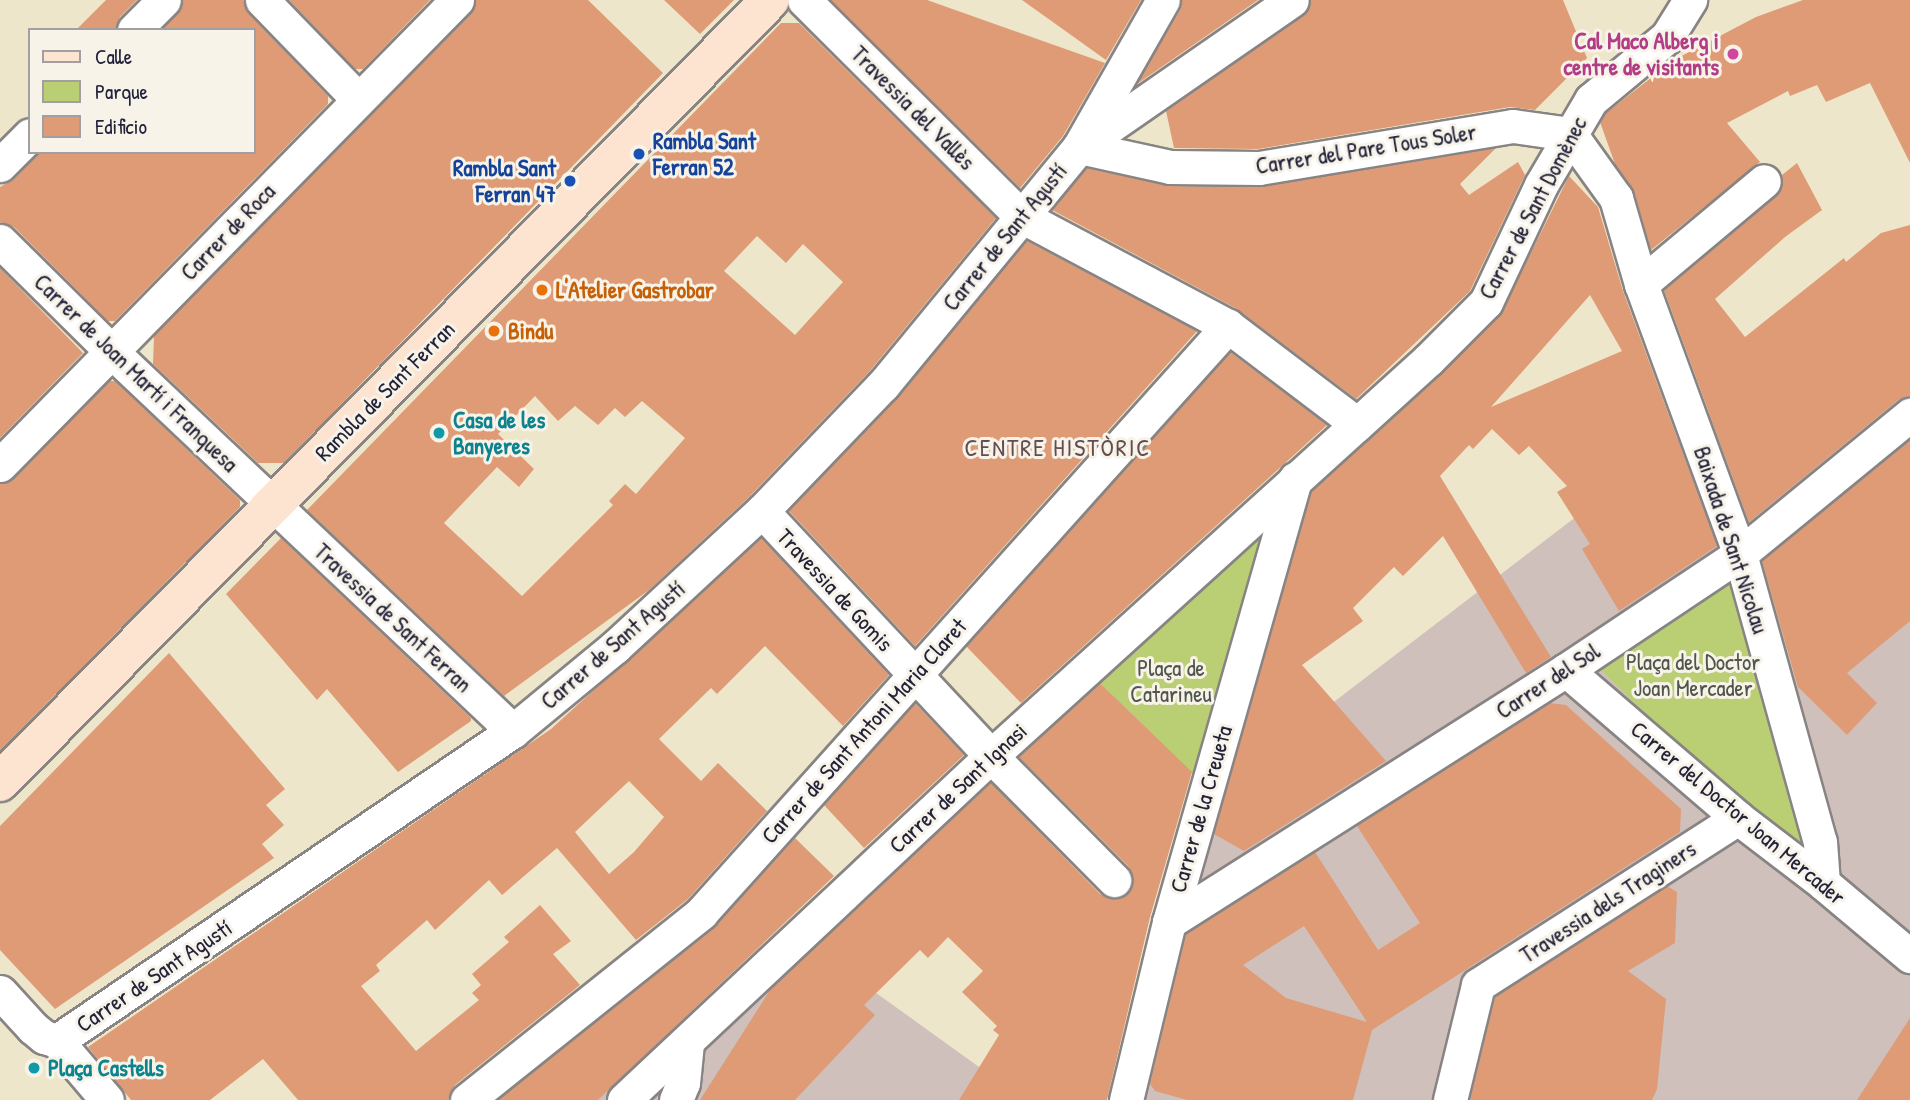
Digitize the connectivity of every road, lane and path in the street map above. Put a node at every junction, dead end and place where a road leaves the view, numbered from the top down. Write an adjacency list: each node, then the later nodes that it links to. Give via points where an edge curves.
1 (164, 0): 9 (street)
2 (262, 0): 10 (street)
3 (457, 0): 10 (street, Carrer de Roca)
4 (770, 0): 25 (street, Rambla de Sant Ferran)
5 (804, 0): 16 (street, Travessia del Vallès)
6 (1163, 0): 13 (street)
7 (1292, 0): 13 (street)
8 (1690, 0): 11 (street, Carrer de Sant Domènec, via 1667,37 1591,100)
9 (136, 28)
10 (358, 99): 20 (street, Carrer de Roca)
11 (1570, 134): 13 (street, Carrer del Pare Tous Soler, via 1513,126 1259,168 1170,167); 18 (street, Baixada de Sant Nicolau, via 1616,198); 22 (street, Carrer de Sant Domènec, via 1486,302)
12 (28, 137): 14 (street)
13 (1079, 147): 16 (street, Carrer de Sant Agustí)
14 (0, 165)
15 (1764, 181): 18 (street)
16 (1021, 216): 19 (street, Travessia del Vallès); 26 (street, Carrer de Sant Agustí, via 883,385)
17 (0, 241): 20 (street, Carrer de Joan Martí i Franquesa)
18 (1641, 284): 27 (street, Baixada de Sant Nicolau)
19 (1228, 326): 22 (street, Travessia del Vallès); 29 (street, Carrer de Sant Antoni Maria Claret)
20 (112, 352): 23 (street, Carrer de Roca); 25 (street, Carrer de Joan Martí i Franquesa)
21 (1910, 415): 27 (street, Carrer del Sol)
22 (1357, 424): 24 (street, Carrer de Sant Domènec)
23 (0, 465)
24 (1295, 479): 31 (street, Carrer de Sant Ignasi); 36 (street, Carrer de la Creueta)
25 (272, 505): 30 (street, Travessia de Sant Ferran); 32 (street, Rambla de Sant Ferran)
26 (762, 511): 29 (street, Travessia de Gomis); 30 (street, Carrer de Sant Agustí, via 615,647)
27 (1740, 554): 28 (street, Carrer del Sol); 35 (street, Baixada de Sant Nicolau, via 1820,842)
28 (1566, 670): 33 (street, Carrer del Doctor Joan Mercader); 36 (street, Carrer del Sol)
29 (914, 675): 31 (street, Travessia de Gomis); 43 (street, Carrer de Sant Antoni Maria Claret, via 701,913)
30 (513, 732): 39 (street, Carrer de Sant Agustí)
31 (991, 756): 34 (street, Travessia de Gomis); 40 (street, Carrer de Sant Ignasi)
32 (0, 782)
33 (1738, 818): 35 (street, Carrer del Doctor Joan Mercader); 46 (street, Travessia dels Traginers, via 1478,985)
34 (1114, 880)
35 (1823, 883): 37 (street, Carrer del Doctor Joan Mercader)
36 (1169, 922): 41 (street, Carrer de la Creueta)
37 (1910, 956)
38 (0, 992): 39 (street, via 33,1028)
39 (57, 1041): 42 (street)
40 (687, 1043): 44 (street, Carrer de Sant Ignasi); 45 (street, via 683,1083)
41 (1134, 1098)
42 (107, 1100)
43 (467, 1100)
44 (624, 1100)
45 (676, 1100)
46 (1450, 1100)

